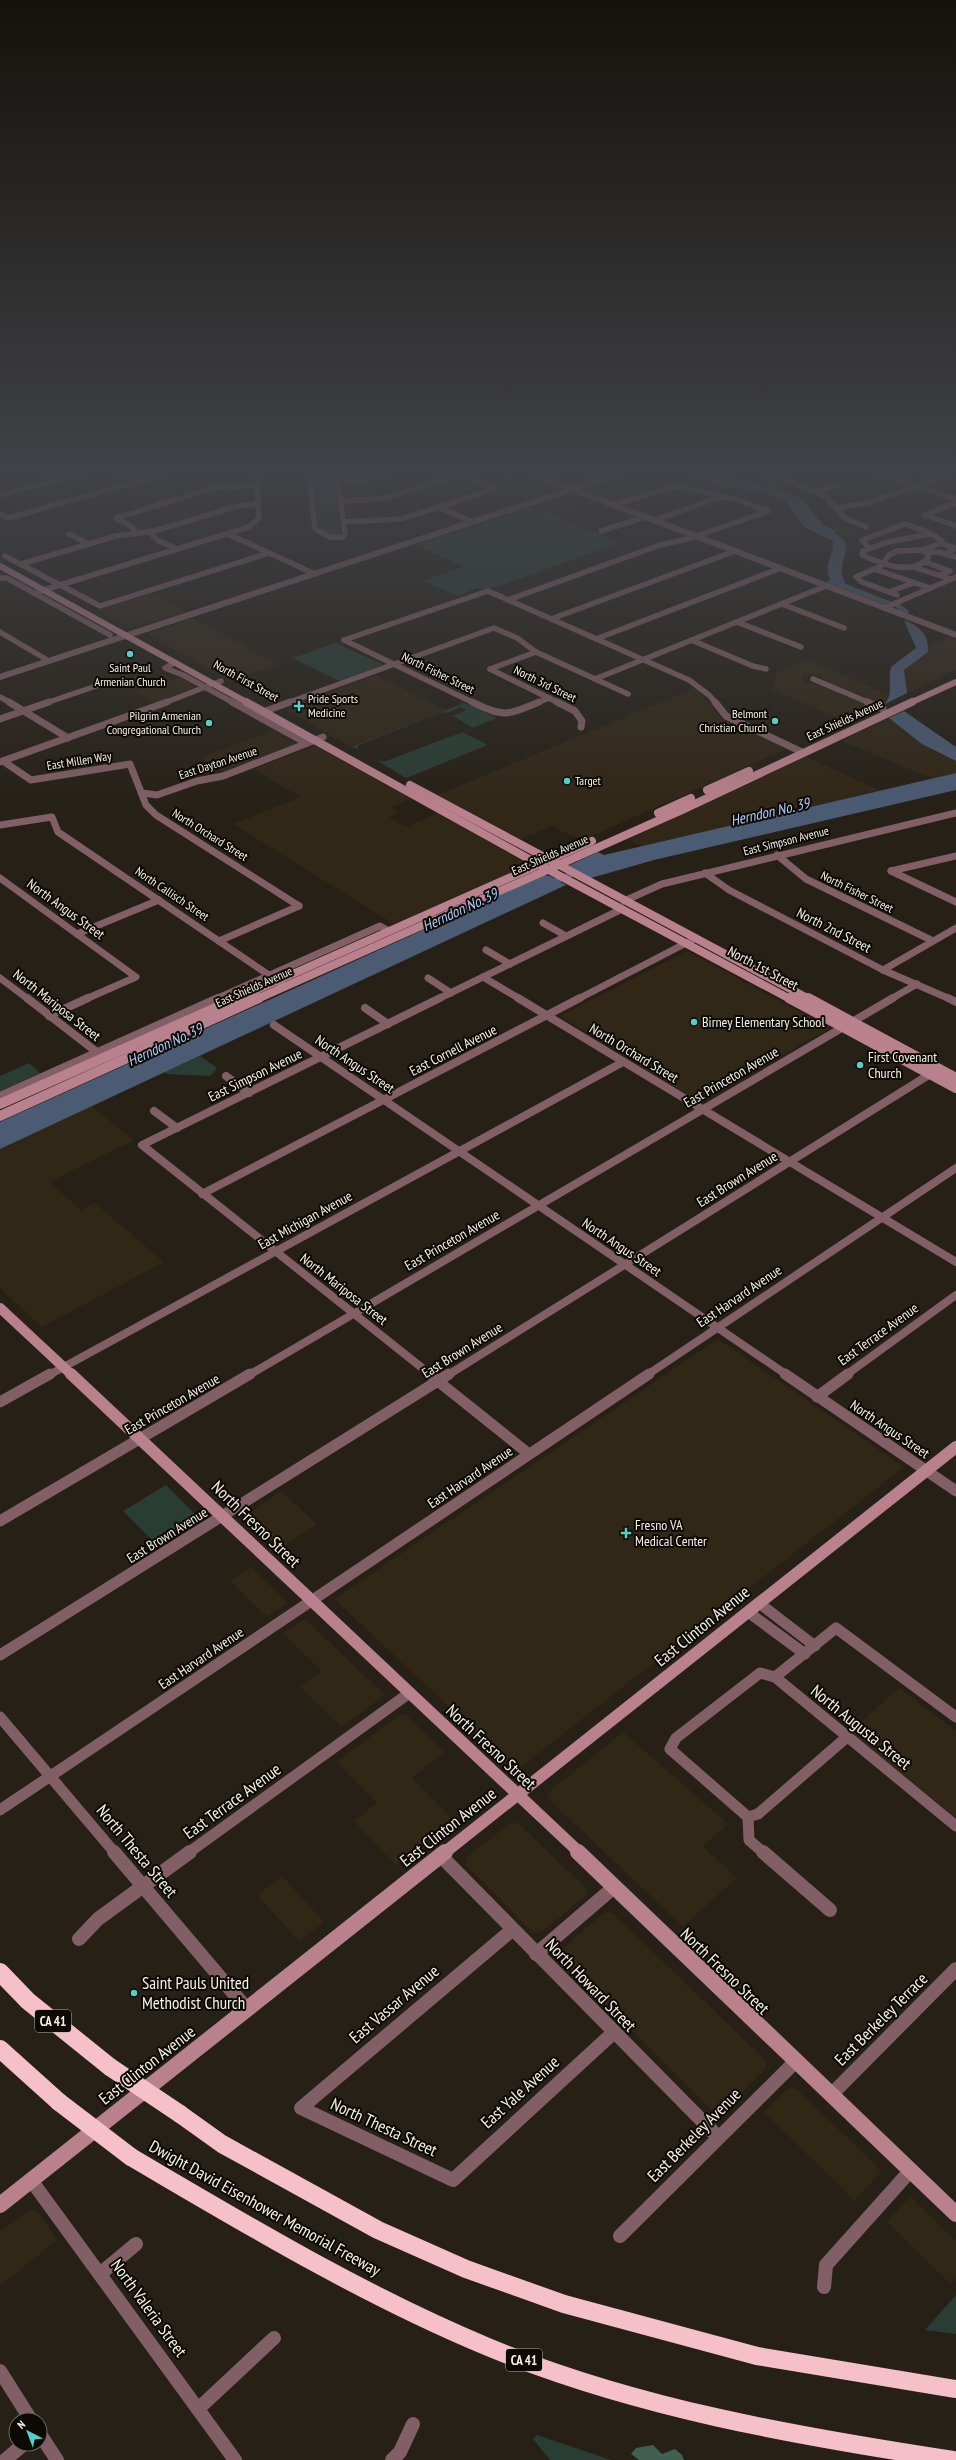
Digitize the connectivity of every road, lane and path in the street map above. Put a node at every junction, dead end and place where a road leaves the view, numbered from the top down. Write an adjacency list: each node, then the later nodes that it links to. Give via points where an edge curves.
1 (19, 585): 20 (street)
2 (34, 585): 18 (main road, North First Street)
3 (46, 585): 16 (main road, North First Street)
4 (60, 585): 5 (street, via 100,606); 16 (street)
5 (168, 585)
6 (282, 585): 29 (street)
7 (550, 585): 22 (street)
8 (644, 585): 25 (street)
9 (737, 585): 33 (street)
10 (823, 585): 15 (street)
11 (871, 585): 19 (street)
12 (908, 585): 19 (street)
13 (919, 585): 17 (street)
14 (938, 585): 17 (street)
15 (826, 586): 23 (street); 24 (street)
16 (51, 588): 18 (street); 29 (main road, North First Street)
17 (930, 588): 24 (street)
18 (43, 590): 20 (street); 32 (main road, North First Street)
19 (889, 592): 21 (street)
20 (34, 593): 30 (street)
21 (897, 595)
22 (508, 600): 25 (street); 40 (street, North Fisher Street, via 484,590 344,640)
23 (782, 604): 26 (street); 27 (street)
24 (884, 608): 31 (street)
25 (551, 619): 33 (street)
26 (737, 622): 34 (street); 35 (street)
27 (844, 628)
28 (0, 632): 38 (street)
29 (134, 633): 32 (street); 48 (main road, North First Street)
30 (110, 635)
31 (956, 635)
32 (126, 636): 38 (street); 39 (main road, North First Street)
33 (596, 639): 37 (street)
34 (691, 640): 37 (street); 41 (street, via 752,666)
35 (801, 647)
36 (536, 652): 40 (street, via 517,638 494,628); 44 (street); 53 (street, North 3rd Street, via 490,669)
37 (642, 659): 44 (street); 66 (street, via 700,687 726,716)
38 (50, 661): 43 (street)
39 (174, 662): 48 (main road, North First Street); 49 (street, via 165,668 184,675)
40 (395, 664): 53 (street, North Fisher Street, via 502,715); 55 (street)
41 (766, 669)
42 (956, 675): 50 (main road, East Shields Avenue)
43 (0, 677)
44 (595, 679): 51 (street)
45 (813, 679): 56 (street)
46 (956, 682): 54 (main road, East Shields Avenue)
47 (105, 683): 57 (street)
48 (218, 683): 49 (street); 55 (main road, North First Street); 58 (main road, North First Street)
49 (206, 688): 63 (street); 65 (street)
50 (928, 688): 54 (main road, via 923,694 902,704); 56 (main road, East Shields Avenue)
51 (628, 694)
52 (0, 697): 57 (street)
53 (550, 698): 61 (street, North 3rd Street, via 575,711 582,721)
54 (903, 707): 60 (main road, East Shields Avenue)
55 (272, 709): 58 (street); 62 (main road, North First Street)
56 (883, 709): 60 (main road, via 883,712 873,717); 66 (main road, East Shields Avenue)
57 (23, 711): 59 (street); 63 (street)
58 (264, 712): 64 (main road, North First Street)
59 (0, 719)
60 (874, 720): 67 (main road, East Shields Avenue)
61 (581, 727)
62 (322, 737): 64 (street, East Dayton Avenue); 73 (main road, North First Street)
63 (68, 738): 68 (street)
64 (314, 740): 65 (street, East Dayton Avenue); 71 (main road, North First Street)
65 (306, 743): 70 (street, East Dayton Avenue, via 223,776 157,795)
66 (796, 749): 67 (street); 78 (main road, East Shields Avenue)
67 (804, 752): 79 (main road, East Shields Avenue, via 675,813)
68 (1, 761): 69 (street, East Millen Way, via 31,780)
69 (130, 764): 70 (street, North Orchard Street)
70 (142, 793): 95 (street, North Orchard Street, via 146,805 156,815 300,906)
71 (431, 805): 73 (main road, via 440,806 459,816); 77 (main road, North First Street)
72 (956, 813): 75 (street, East Simpson Avenue)
73 (466, 816): 78 (main road, North First Street)
74 (0, 824): 86 (street, North Callisch Street, via 52,817 58,832)
75 (777, 856): 81 (street, East Simpson Avenue); 96 (street, North Fisher Street, via 806,879)
76 (956, 856): 87 (street, via 891,871)
77 (539, 865): 78 (main road, East Shields Avenue); 91 (main road, East Shields Avenue)
78 (547, 865): 79 (main road, North First Street); 82 (main road, North First Street); 105 (main road, East Shields Avenue)
79 (556, 865): 80 (main road, North First Street)
80 (565, 870): 88 (main road, North 1st Street)
81 (705, 873): 88 (street, East Simpson Avenue, via 662,884); 100 (street, North 2nd Street, via 729,890)
82 (556, 874): 88 (main road, North 1st Street)
83 (0, 878): 84 (street, North Angus Street)
84 (8, 884): 85 (street); 92 (street, North Angus Street)
85 (0, 887)
86 (160, 900): 92 (street); 95 (street, North Callisch Street)
87 (956, 902)
88 (623, 905): 93 (street, East Simpson Avenue); 94 (main road, North 1st Street); 97 (main road, North 1st Street)
89 (543, 923): 93 (street)
90 (956, 928): 96 (street)
91 (389, 931): 101 (street, via 380,926); 105 (main road, East Shields Avenue)
92 (77, 934): 110 (street, North Angus Street, via 136,977)
93 (566, 936): 99 (street, East Simpson Avenue)
94 (694, 939): 97 (street, East Cornell Avenue); 114 (main road, North 1st Street)
95 (220, 941): 101 (street, North Callisch Street)
96 (933, 941): 100 (street)
97 (686, 943): 111 (street, East Cornell Avenue); 114 (main road, North 1st Street)
98 (486, 950): 99 (street)
99 (510, 964): 102 (street, East Simpson Avenue)
100 (884, 970): 106 (street, North 2nd Street)
101 (270, 975): 105 (street, North Callisch Street); 115 (street)
102 (483, 977): 107 (street, East Simpson Avenue); 111 (street, North Orchard Street)
103 (0, 978): 110 (street, North Mariposa Street)
104 (428, 978): 107 (street)
105 (282, 983): 125 (main road, East Shields Avenue); 128 (main road, East Shields Avenue)
106 (917, 984): 108 (street, North 2nd Street); 114 (street, East Princeton Avenue)
107 (451, 993): 112 (street, East Simpson Avenue)
108 (955, 1001)
109 (365, 1008): 112 (street)
110 (50, 1016): 115 (street, North Mariposa Street)
111 (546, 1016): 117 (street, North Orchard Street); 124 (street, East Cornell Avenue)
112 (388, 1024): 116 (street, East Simpson Avenue)
113 (274, 1025): 116 (street, North Angus Street)
114 (847, 1025): 118 (main road, North 1st Street); 127 (street, East Princeton Avenue)
115 (98, 1053): 123 (street)
116 (320, 1057): 122 (street, East Simpson Avenue); 124 (street, North Angus Street)
117 (623, 1062): 127 (street, North Orchard Street); 131 (street, East Michigan Avenue)
118 (934, 1072): 120 (main road, North 1st Street); 121 (main road, North 1st Street); 132 (street, East Brown Avenue)
119 (226, 1076): 122 (street)
120 (956, 1078)
121 (956, 1088)
122 (248, 1093): 129 (street, East Simpson Avenue)
123 (0, 1096)
124 (384, 1100): 131 (street, North Angus Street); 134 (street, East Cornell Avenue)
125 (0, 1104)
126 (154, 1110): 129 (street)
127 (703, 1110): 132 (street, North Orchard Street); 135 (street, East Princeton Avenue)
128 (0, 1116)
129 (177, 1128): 130 (street, East Simpson Avenue)
130 (142, 1145): 134 (street, North Mariposa Street)
131 (459, 1152): 135 (street, North Angus Street); 137 (street, East Michigan Avenue)
132 (790, 1162): 136 (street, North Orchard Street); 139 (street, East Brown Avenue)
133 (956, 1168): 136 (street, East Harvard Avenue)
134 (202, 1194): 137 (street, North Mariposa Street)
135 (538, 1206): 139 (street, North Angus Street); 142 (street, East Princeton Avenue)
136 (882, 1217): 138 (street, North Orchard Street); 143 (street, East Harvard Avenue)
137 (275, 1252): 142 (street, North Mariposa Street); 144 (street, East Michigan Avenue)
138 (956, 1262)
139 (625, 1265): 143 (street, North Angus Street); 145 (street, East Brown Avenue)
140 (956, 1295): 146 (street, East Terrace Avenue)
141 (0, 1308): 144 (main road, North Fresno Street)
142 (354, 1314): 145 (street, North Mariposa Street); 148 (street, East Princeton Avenue)
143 (717, 1328): 146 (street, North Angus Street); 150 (street, East Harvard Avenue)
144 (63, 1368): 147 (street, East Michigan Avenue); 148 (main road, North Fresno Street)
145 (439, 1381): 150 (street, North Mariposa Street); 153 (street, East Brown Avenue)
146 (817, 1397): 151 (street, North Angus Street)
147 (0, 1402)
148 (139, 1440): 153 (main road, North Fresno Street); 154 (street, East Princeton Avenue)
149 (956, 1447): 151 (main road, East Clinton Avenue)
150 (529, 1454): 155 (street, East Harvard Avenue)
151 (926, 1471): 152 (street, North Angus Street); 156 (main road, East Clinton Avenue)
152 (956, 1490)
153 (222, 1516): 155 (main road, North Fresno Street); 160 (street, East Brown Avenue)
154 (0, 1521)
155 (310, 1602): 162 (main road, North Fresno Street); 166 (street, East Harvard Avenue)
156 (759, 1603): 157 (main road, East Clinton Avenue); 158 (street)
157 (748, 1612): 159 (street); 167 (main road, East Clinton Avenue)
158 (815, 1646): 159 (street); 164 (street, via 836,1628)
159 (805, 1654): 161 (street)
160 (0, 1655)
161 (774, 1677): 165 (street, North Augusta Street); 169 (street, via 760,1673 676,1738 670,1749)
162 (408, 1694): 167 (main road, North Fresno Street); 172 (street, East Terrace Avenue)
163 (0, 1717): 166 (street, North Thesta Street)
164 (956, 1717)
165 (848, 1737): 169 (street, via 758,1814); 170 (street, North Augusta Street)
166 (50, 1776): 168 (street, East Harvard Avenue); 172 (street, North Thesta Street)
167 (517, 1796): 171 (main road, East Clinton Avenue); 173 (main road, North Fresno Street)
168 (0, 1810)
169 (748, 1817): 174 (street, via 749,1840)
170 (956, 1826)
171 (441, 1856): 175 (street, North Howard Street); 180 (main road, East Clinton Avenue)
172 (143, 1886): 176 (street, East Terrace Avenue, via 98,1919); 180 (street, North Thesta Street)
173 (613, 1888): 177 (street); 183 (main road, North Fresno Street)
174 (830, 1910)
175 (512, 1930): 177 (street, North Howard Street); 185 (street, East Vassar Avenue)
176 (79, 1939)
177 (536, 1954): 181 (street, North Howard Street)
178 (956, 1969): 184 (street, East Berkeley Terrace)
179 (0, 1972): 198 (highway, CA 41, bridge, via 28,2001 110,2067 222,2144 378,2230 473,2272 564,2304 757,2356)
180 (247, 2009): 188 (main road, East Clinton Avenue)
181 (613, 2033): 186 (street, North Howard Street); 189 (street, East Yale Avenue)
182 (0, 2049): 208 (highway, Dwight David Eisenhower Memorial Freeway / CA 41, bridge, via 59,2102 131,2157 308,2261 427,2321 565,2375 640,2398 727,2420 844,2444)
183 (795, 2062): 184 (main road, North Fresno Street); 186 (street, East Berkeley Avenue)
184 (830, 2094): 187 (main road, North Fresno Street)
185 (301, 2108): 189 (street, North Thesta Street)
186 (718, 2137): 192 (street, East Berkeley Avenue)
187 (910, 2170): 191 (main road, North Fresno Street); 195 (street, via 826,2265)
188 (32, 2180): 190 (main road, East Clinton Avenue); 194 (street, North Valeria Street)
189 (453, 2180)
190 (0, 2204)
191 (954, 2207)
192 (620, 2236)
193 (136, 2244): 194 (street)
194 (100, 2274): 199 (street, North Valeria Street)
195 (824, 2287)
196 (274, 2338): 199 (street)
197 (0, 2371): 200 (street)
198 (956, 2390)
199 (198, 2409): 206 (street, North Valeria Street)
200 (26, 2412)
201 (413, 2424): 207 (street, via 400,2452)
202 (48, 2446): 205 (street)
203 (14, 2452): 204 (street)
204 (5, 2460)
205 (57, 2460)
206 (234, 2460)
207 (392, 2460)
208 (954, 2460)

